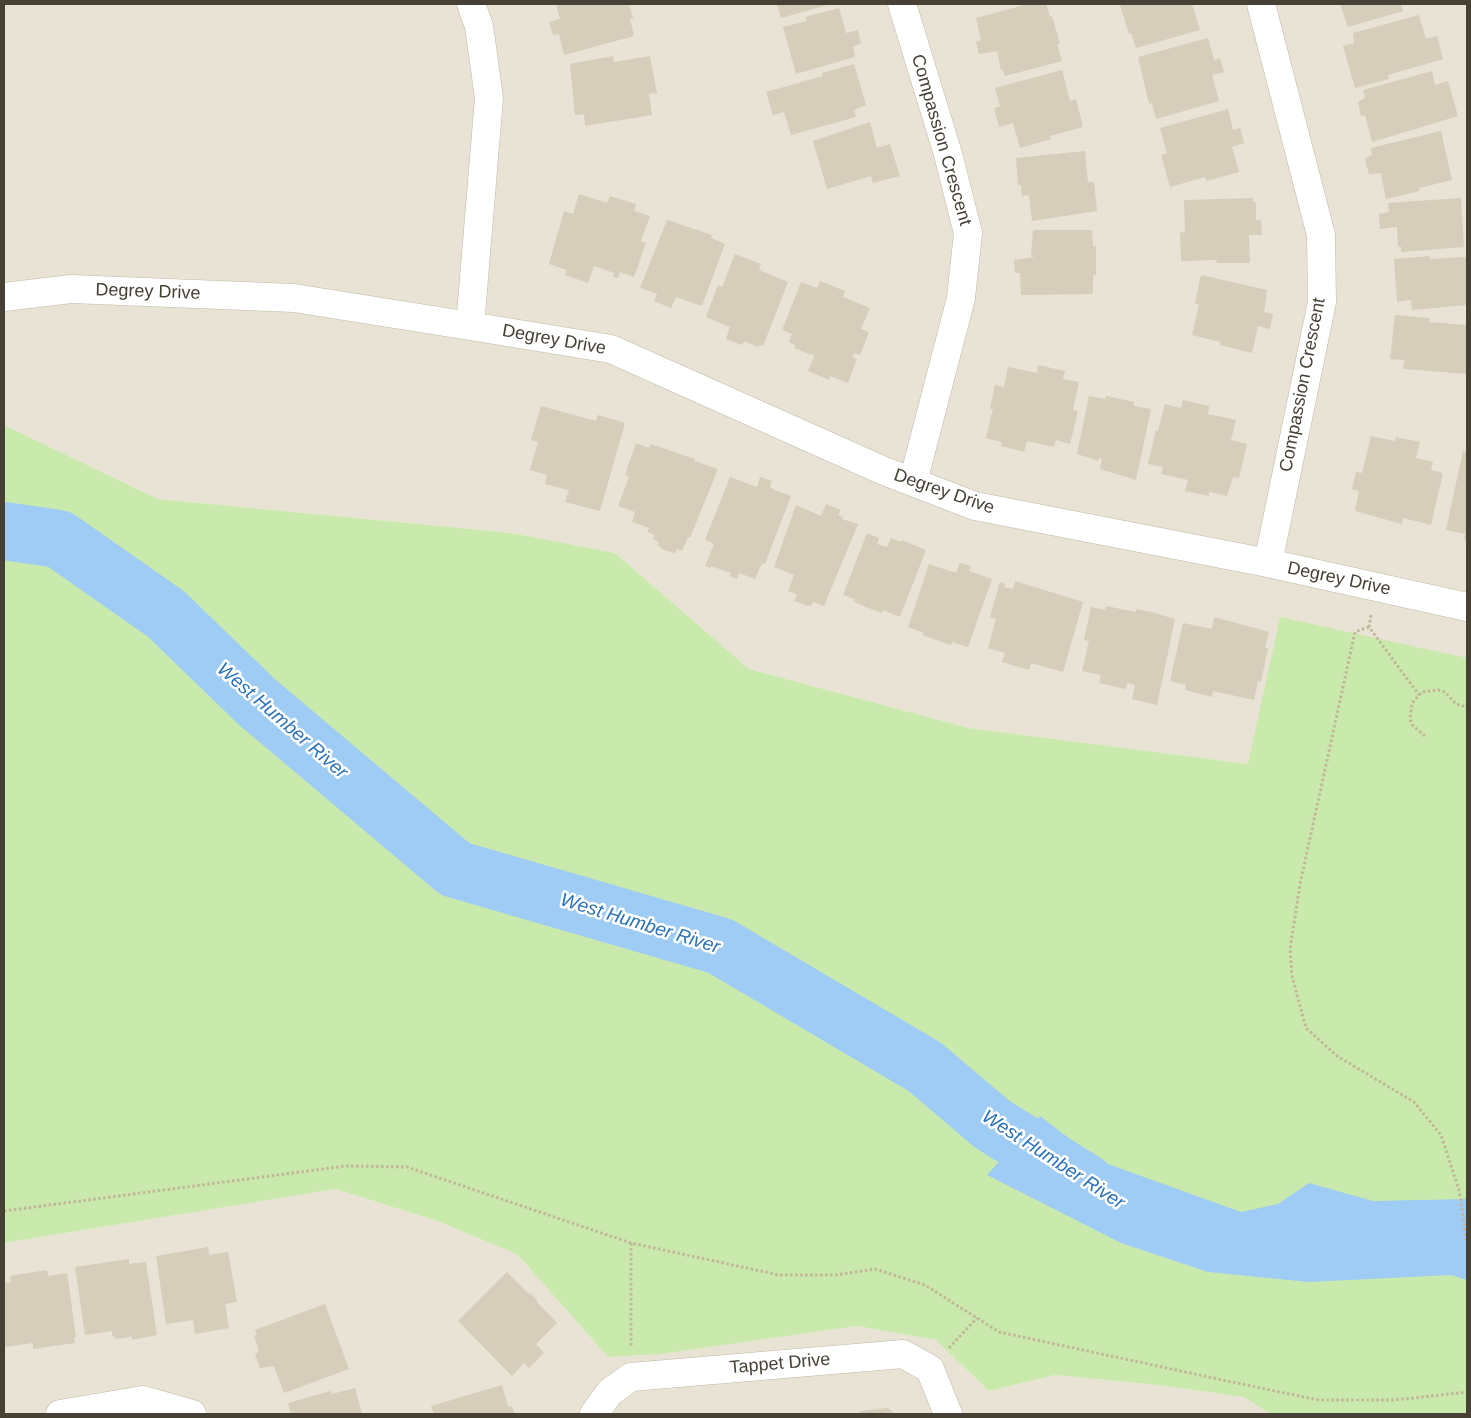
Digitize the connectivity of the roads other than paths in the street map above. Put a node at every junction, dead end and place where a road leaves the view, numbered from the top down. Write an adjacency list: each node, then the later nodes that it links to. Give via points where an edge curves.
1 (471, 4): 5 (street, via 479,26 489,98)
2 (902, 4): 6 (street, Compassion Crescent, via 948,154 968,233 961,298)
3 (1261, 4): 7 (street, Compassion Crescent, via 1322,236 1322,302)
4 (4, 297): 5 (street, Degrey Drive, via 71,289 294,298)
5 (470, 326): 6 (street, Degrey Drive, via 611,349)
6 (913, 482): 7 (street, Degrey Drive, via 975,506)
7 (1268, 563): 8 (street, Degrey Drive)
8 (1467, 607)
9 (60, 1414): 10 (street, via 143,1400)
10 (192, 1414)
11 (594, 1414): 12 (street, Tappet Drive, via 610,1392 631,1377 903,1354 930,1369)
12 (948, 1414)

